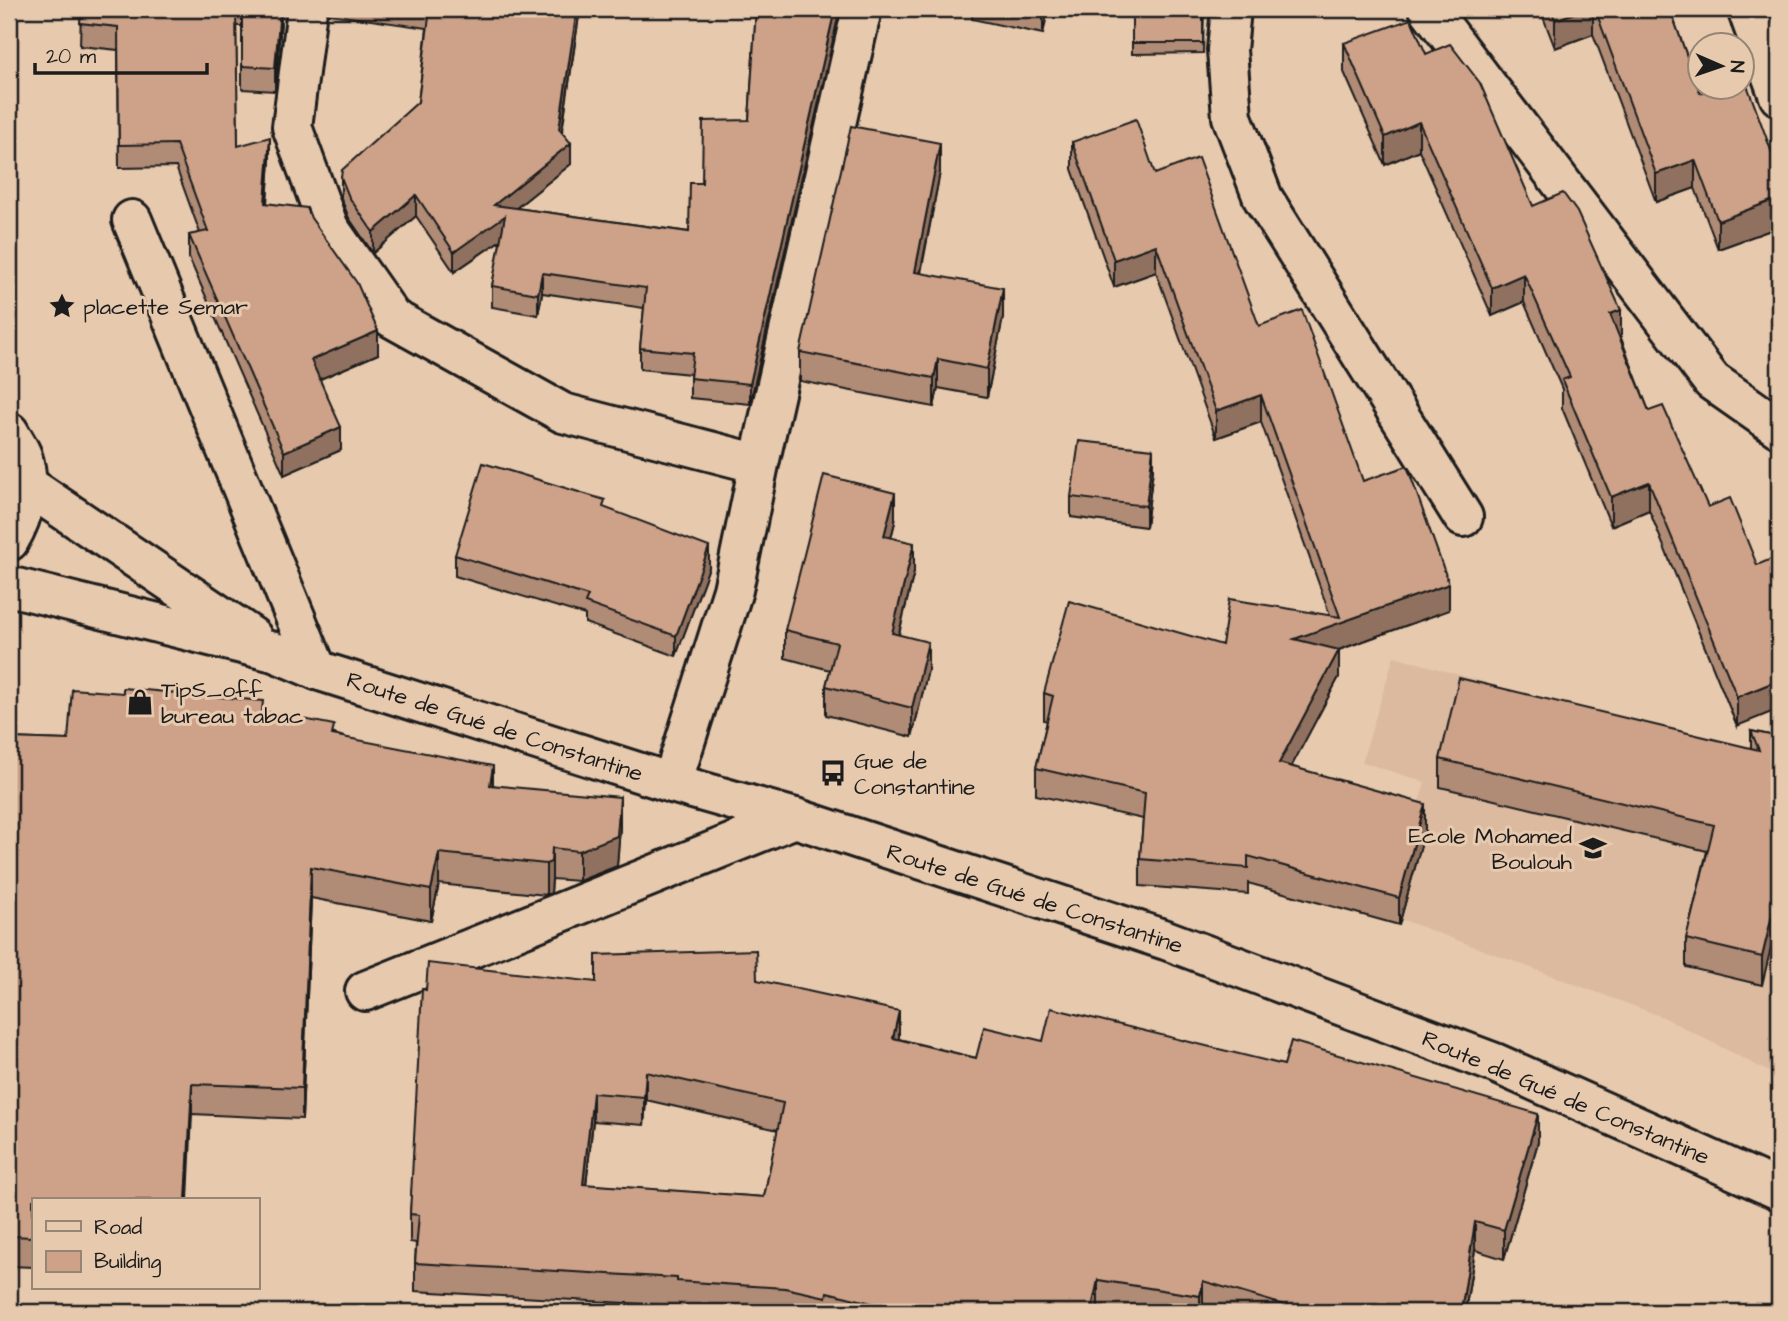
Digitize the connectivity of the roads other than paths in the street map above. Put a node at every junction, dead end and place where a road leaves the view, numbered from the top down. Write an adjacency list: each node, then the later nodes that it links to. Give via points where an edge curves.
1 (307, 9): 10 (street, via 292,127 329,228 392,318 563,413)
2 (862, 9): 10 (street)
3 (1231, 9): 12 (street, via 1227,50 1232,117 1263,198)
4 (1429, 9): 8 (street, via 1712,381)
5 (1747, 9): 6 (street)
6 (1779, 96)
7 (132, 220): 16 (street)
8 (1779, 428)
9 (9, 432): 11 (street, via 22,456)
10 (759, 464): 17 (street, via 733,590)
11 (27, 485): 13 (street, via 23,514); 15 (street, Route de Gué de Constantine)
12 (1463, 517)
13 (9, 541)
14 (9, 586): 15 (street, Route de Gué de Constantine)
15 (274, 652): 16 (street, Route de Gué de Constantine)
16 (317, 670): 17 (street, Route de Gué de Constantine)
17 (672, 783): 18 (street, Route de Gué de Constantine)
18 (795, 818): 19 (street); 20 (street, Route de Gué de Constantine, via 1166,940 1470,1053)
19 (365, 991)
20 (1779, 1190)

